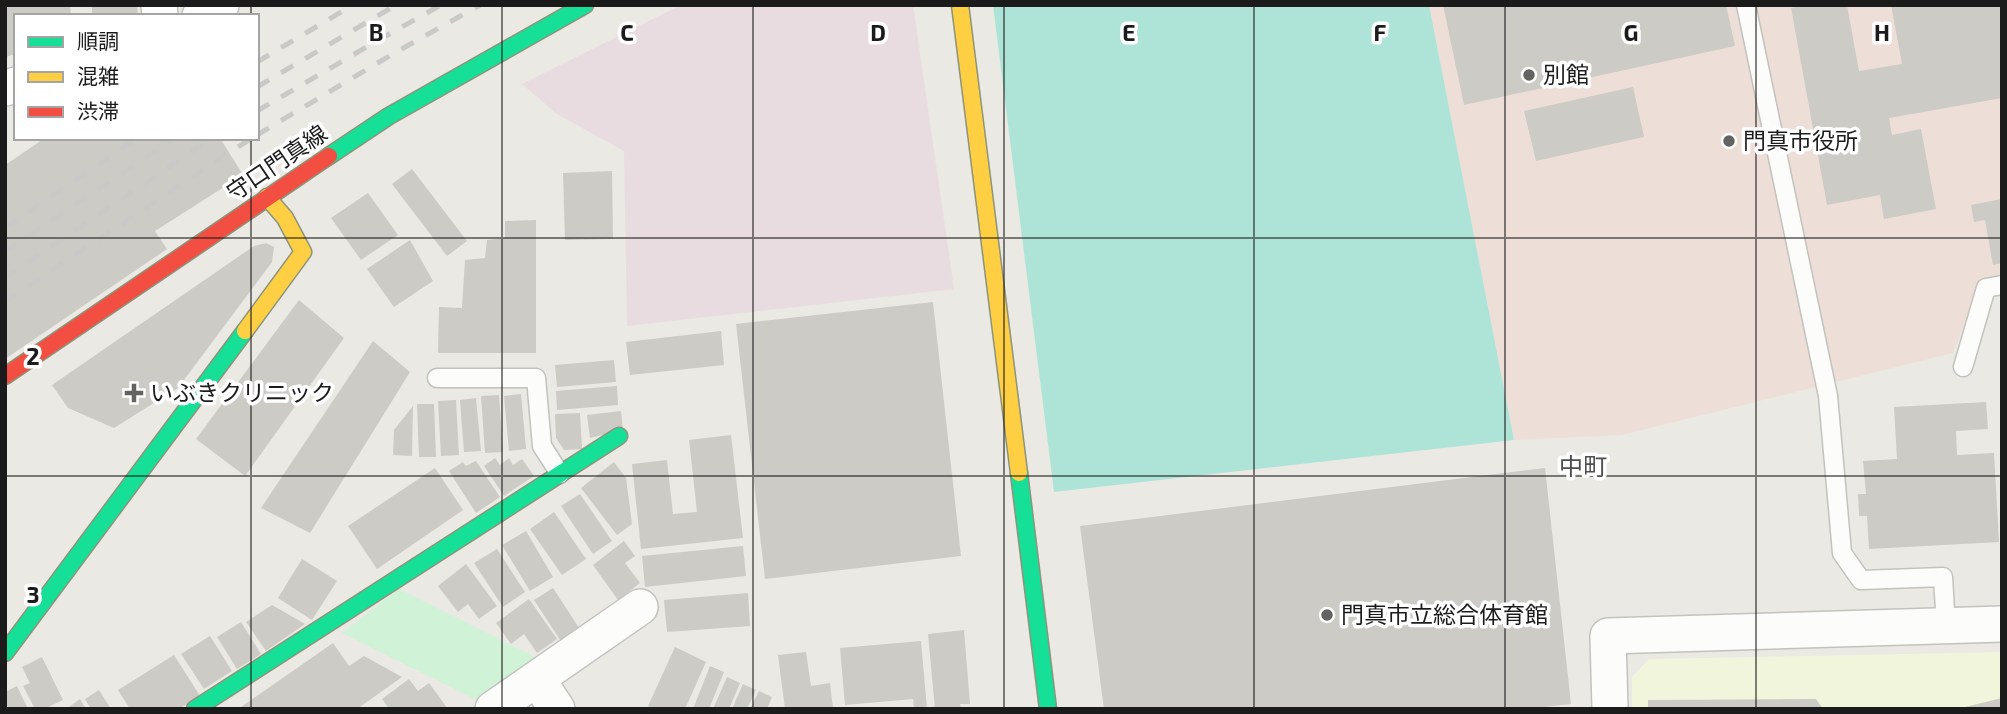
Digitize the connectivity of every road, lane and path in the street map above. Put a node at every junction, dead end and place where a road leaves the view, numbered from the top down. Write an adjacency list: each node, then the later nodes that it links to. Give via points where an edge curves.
1 (221, 5): 5 (street)
2 (586, 5): 6 (street, 守口門真線, via 389,116)
3 (960, 5): 21 (street)
4 (1746, 5): 15 (lane, via 1828,396 1842,553 1861,580 1942,577)
5 (204, 14)
6 (267, 197): 9 (street, 守口門真線); 16 (street, via 285,218 303,252)
7 (2002, 285): 8 (lane, via 1986,288)
8 (1963, 366)
9 (5, 376)
10 (437, 378): 12 (lane, via 536,378 542,446)
11 (620, 436): 12 (street)
12 (560, 474): 18 (street)
13 (640, 607): 17 (street)
14 (2002, 624): 15 (street)
15 (1946, 627): 22 (street, via 1608,636)
16 (5, 653)
17 (537, 679): 19 (street); 20 (street)
18 (195, 709)
19 (493, 709)
20 (557, 709)
21 (1048, 709)
22 (1610, 709)

